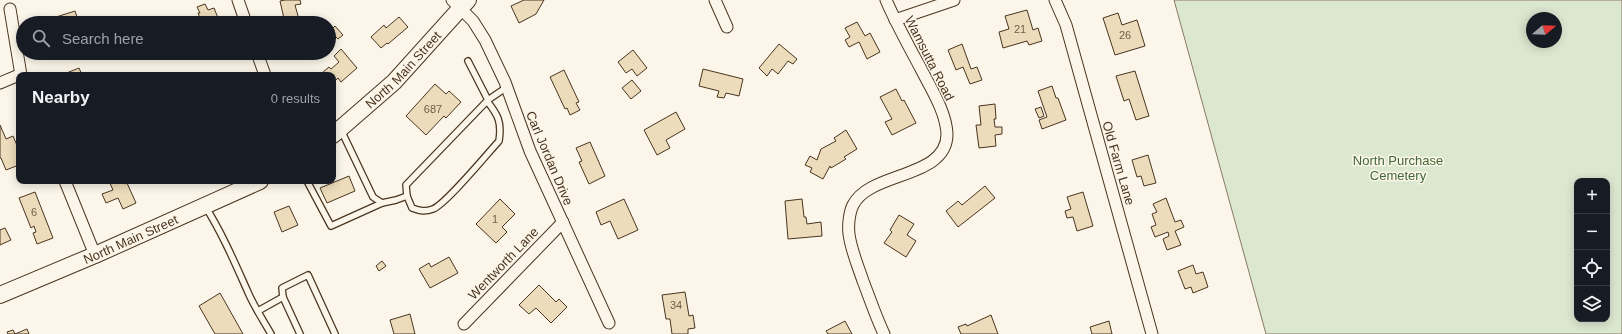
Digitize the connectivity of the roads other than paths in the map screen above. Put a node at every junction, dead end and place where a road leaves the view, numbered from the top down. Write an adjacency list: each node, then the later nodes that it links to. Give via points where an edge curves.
1 (238, 0): 8 (street)
2 (715, 0): 10 (street)
3 (886, 0): 9 (street, Wamsutta Road)
4 (954, 0): 9 (street)
5 (1055, 0): 39 (street, Old Farm Lane, via 1066,25)
6 (460, 3): 19 (street, Carl Jordan Drive, via 485,40); 21 (main road, North Main Street, via 394,82)
7 (10, 9): 11 (street)
8 (244, 16)
9 (895, 20): 38 (street, Wamsutta Road, via 934,94 947,134 945,147 939,156 927,165 871,188 859,196 853,205 849,218 849,234 861,276)
10 (727, 27)
11 (16, 49)
12 (18, 60): 15 (street)
13 (260, 60): 16 (street)
14 (468, 61): 20 (lane)
15 (20, 72)
16 (264, 72)
17 (16, 77): 18 (street)
18 (0, 83)
19 (507, 87): 20 (lane); 28 (street, Carl Jordan Drive, via 530,151)
20 (487, 100): 25 (lane, via 406,185); 25 (lane, via 497,114 499,140 434,209 422,212 412,208)
21 (337, 132): 26 (lane, via 373,197)
22 (66, 184): 29 (street)
23 (253, 184): 27 (main road, North Main Street)
24 (309, 184): 26 (lane, via 331,226)
25 (407, 196): 26 (lane)
26 (382, 203)
27 (205, 206): 29 (main road, North Main Street); 32 (lane, via 219,228)
28 (563, 222): 33 (street, Carl Jordan Drive); 34 (street, Wentworth Lane)
29 (95, 255): 30 (main road, North Main Street)
30 (0, 295)
31 (284, 298): 32 (lane); 36 (lane); 37 (lane, via 282,288 308,275)
32 (258, 311): 35 (lane)
33 (609, 323)
34 (464, 324)
35 (271, 334)
36 (300, 334)
37 (335, 334)
38 (884, 334)
39 (1152, 334)

